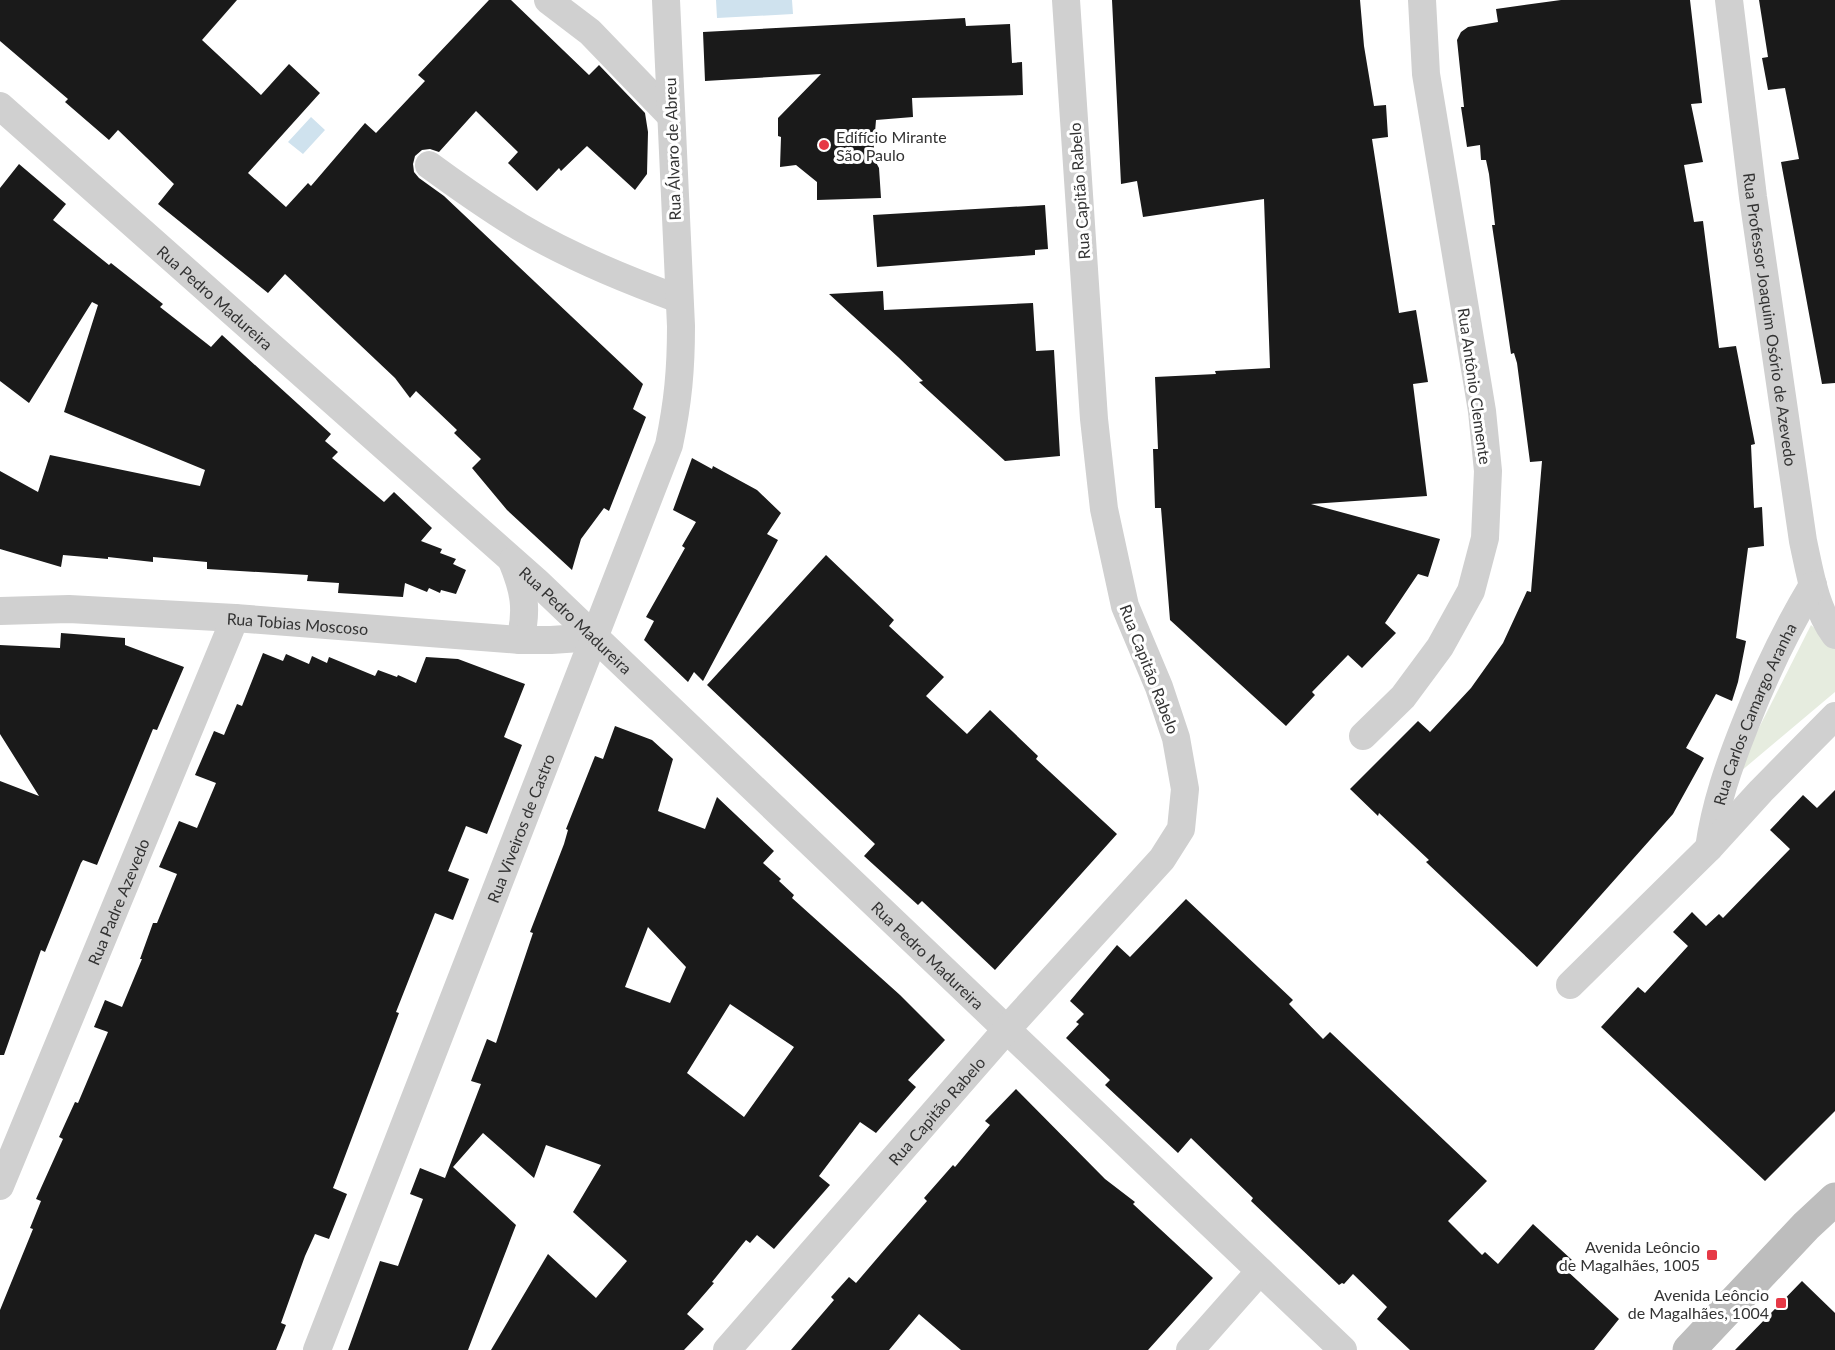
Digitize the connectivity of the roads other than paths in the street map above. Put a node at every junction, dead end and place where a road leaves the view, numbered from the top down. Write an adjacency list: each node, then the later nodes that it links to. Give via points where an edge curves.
1 (548, 0): 7 (street, via 590,32)
2 (666, 0): 7 (street, Rua Álvaro de Abreu)
3 (1066, 0): 21 (street, Rua Capitão Rabelo, via 1093,407 1104,509 1125,606 1160,687 1185,789 1181,829 1162,859)
4 (1422, 0): 18 (street, Rua Antônio Clemente, via 1426,74 1482,411 1488,471 1485,538 1471,591 1440,647 1403,698)
5 (1729, 0): 11 (street, Rua Professor Joaquim Osório de Azevedo, via 1755,209 1803,541)
6 (0, 106): 10 (street, Rua Pedro Madureira)
7 (671, 116): 9 (street, Rua Álvaro de Abreu)
8 (429, 165): 9 (street, via 540,238 630,281)
9 (679, 298): 15 (street, Rua Viveiros de Castro, via 681,364 669,445)
10 (512, 561): 15 (street, Rua Pedro Madureira); 16 (street, Rua Pedro Madureira, via 523,588 525,620)
11 (1813, 585): 14 (street, Rua Professor Joaquim Osório de Azevedo); 19 (street, Rua Carlos Camargo Aranha, via 1766,672 1728,767)
12 (0, 611): 13 (street, Rua Tobias Moscoso, via 69,609)
13 (235, 618): 16 (street, Rua Tobias Moscoso); 22 (street, Rua Padre Azevedo)
14 (1835, 635)
15 (595, 637): 16 (street, Rua Tobias Moscoso); 21 (street, Rua Pedro Madureira); 25 (street, Rua Viveiros de Castro)
16 (520, 640)
17 (1835, 716): 19 (street, Rua Carlos Camargo Aranha)
18 (1363, 736)
19 (1709, 848): 20 (street, Rua Carlos Camargo Aranha)
20 (1570, 985)
21 (1007, 1029): 24 (street, Rua Pedro Madureira); 26 (street, Rua Capitão Rabelo)
22 (0, 1186)
23 (1835, 1199): 29 (main road)
24 (1260, 1271): 27 (street); 28 (street, Rua Pedro Madureira)
25 (317, 1350)
26 (727, 1350)
27 (1190, 1350)
28 (1343, 1350)
29 (1689, 1350)

